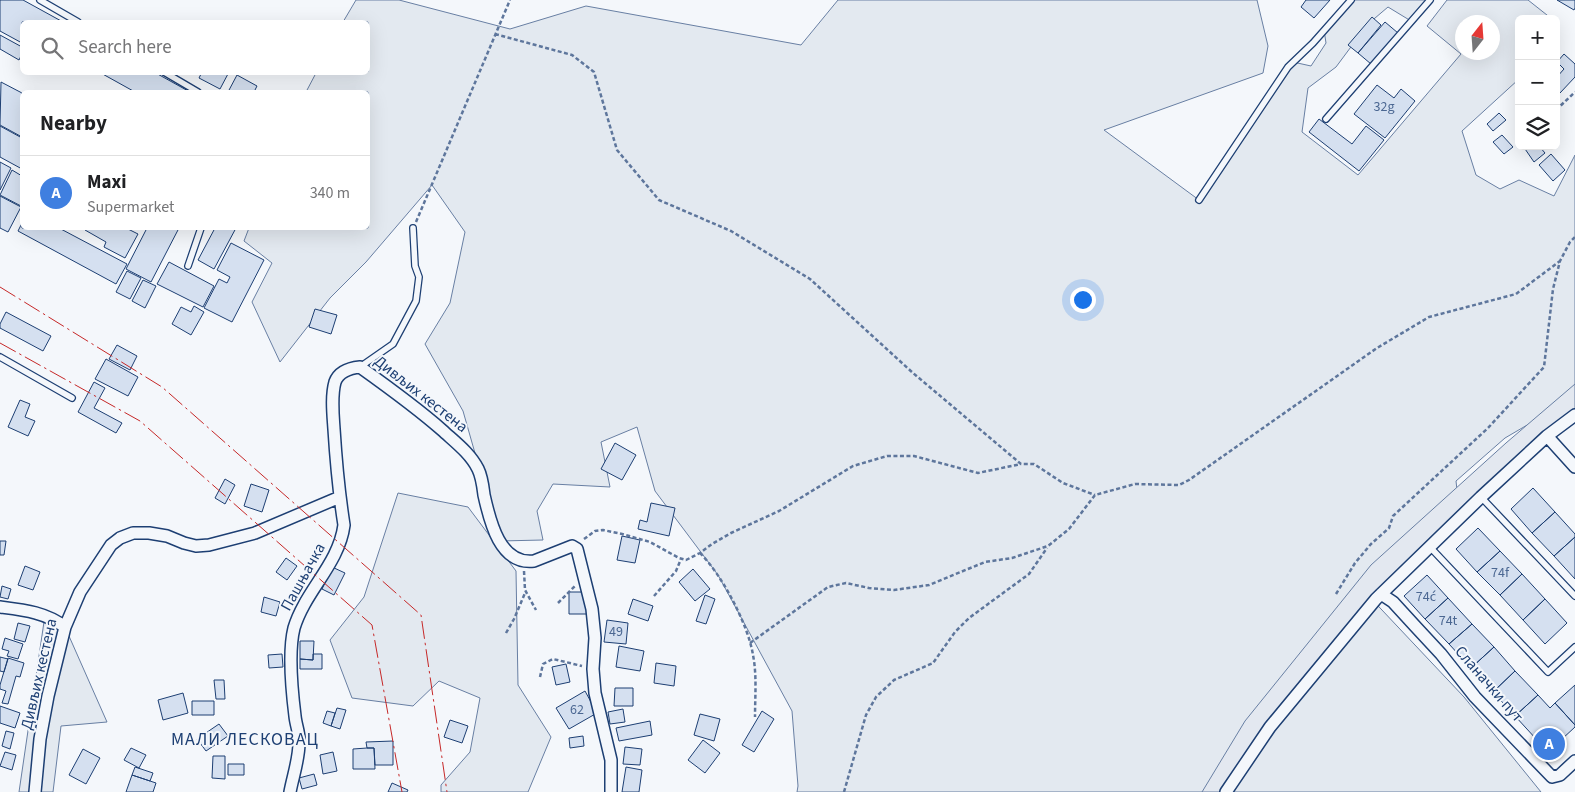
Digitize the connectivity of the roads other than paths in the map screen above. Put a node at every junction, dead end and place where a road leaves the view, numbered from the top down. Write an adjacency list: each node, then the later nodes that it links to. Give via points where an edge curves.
1 (40, 0): 4 (lane)
2 (1351, 0): 8 (lane, via 1288,67)
3 (1430, 0): 7 (lane)
4 (75, 20)
5 (169, 75): 6 (lane)
6 (195, 90)
7 (1326, 119)
8 (1199, 200)
9 (413, 228): 13 (lane, via 415,266 419,277 416,301 393,344)
10 (200, 230): 11 (lane)
11 (188, 266)
12 (0, 357): 14 (lane)
13 (360, 367): 18 (street, Дивљих кестена, via 349,368 335,381 332,410); 29 (street, Дивљих кестена, via 408,401 468,453 479,470 496,533 508,553 524,562 576,547 592,609 595,693 611,760)
14 (72, 398)
15 (1575, 415): 16 (street)
16 (1547, 436): 17 (street); 19 (street)
17 (1575, 466)
18 (340, 497): 24 (street, Дивљих кестена, via 255,533 209,545 196,546 149,533 133,533 120,538 111,545 80,592); 28 (street, Пашњачка, via 344,525 340,543 294,628 291,671 299,743)
19 (1482, 497): 20 (street); 22 (lane)
20 (1429, 546): 21 (street); 25 (lane, via 1548,672)
21 (1379, 596): 26 (street, Сланачки пут, via 1392,602 1415,626 1475,696 1552,777 1560,775); 30 (street, via 1270,726)
22 (1575, 596)
23 (0, 606): 24 (street, via 34,611)
24 (65, 627): 27 (street, Дивљих кестена, via 40,739)
25 (1575, 647)
26 (1575, 761)
27 (35, 792)
28 (290, 792)
29 (610, 792)
30 (1226, 792)

